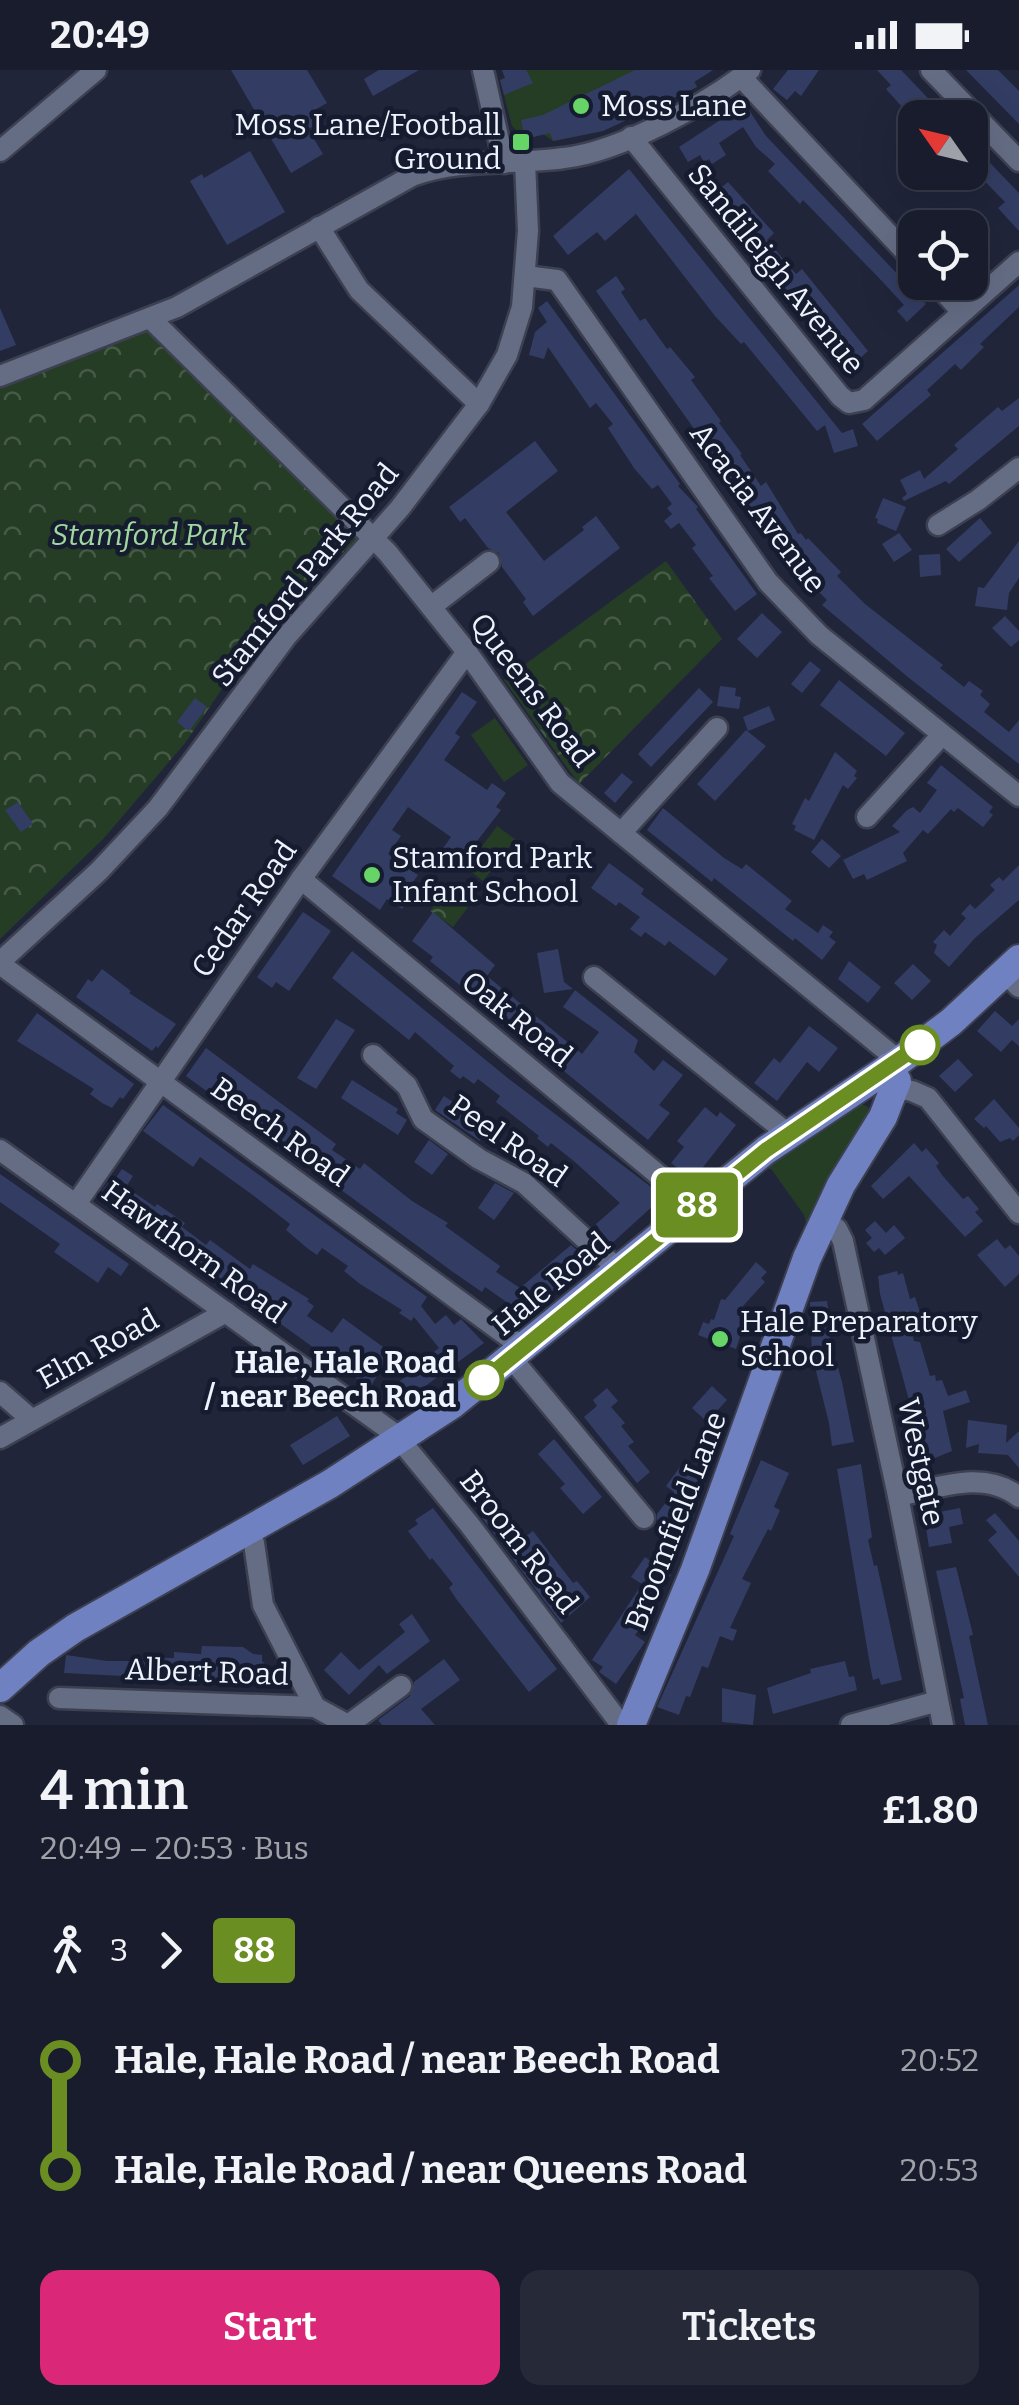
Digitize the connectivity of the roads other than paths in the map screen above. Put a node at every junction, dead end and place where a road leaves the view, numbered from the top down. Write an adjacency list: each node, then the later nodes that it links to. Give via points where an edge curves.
1 (96, 70): 6 (street)
2 (484, 70): 7 (street, Stamford Park Road)
3 (931, 70): 8 (street)
4 (746, 74): 5 (street); 10 (street)
5 (631, 137): 7 (street, via 581,156); 14 (street, Sandileigh Avenue, via 847,402 864,400)
6 (0, 150)
7 (514, 162): 9 (street, via 423,172); 12 (street, Stamford Park Road)
8 (1019, 162)
9 (320, 227): 15 (street); 17 (street, via 359,290)
10 (898, 243)
11 (1019, 262): 14 (street, Sandileigh Avenue)
12 (526, 276): 17 (street, Stamford Park Road, via 510,346); 25 (street, Acacia Avenue, via 557,280 768,582 819,635)
13 (951, 300): 14 (street)
14 (962, 312)
15 (151, 319): 16 (street); 20 (street, Queens Road)
16 (0, 376)
17 (479, 404): 20 (street, Stamford Park Road)
18 (1019, 468): 19 (street)
19 (938, 525)
20 (373, 538): 22 (street, Queens Road); 30 (street, Stamford Park Road, via 286,637 141,827)
21 (489, 562): 22 (street)
22 (432, 606): 23 (street, Queens Road)
23 (467, 652): 28 (street, Queens Road, via 560,783); 29 (street, Cedar Road)
24 (717, 728): 28 (street)
25 (941, 736): 26 (street, Acacia Avenue); 27 (street)
26 (1019, 796)
27 (867, 816)
28 (621, 833): 34 (street, Queens Road)
29 (302, 879): 35 (street, Cedar Road); 39 (street, Oak Road)
30 (0, 963): 35 (street, Beech Road)
31 (1014, 973): 34 (main road, Hale Road)
32 (594, 977): 36 (street)
33 (374, 1055): 42 (street, Peel Road, via 406,1086 423,1119 524,1184)
34 (894, 1072): 36 (main road, Hale Road); 40 (street, Queens Road, via 928,1098); 41 (main road, Broomfield Lane, via 883,1117)
35 (161, 1082): 38 (street, Cedar Road); 44 (street, Beech Road, via 464,1302)
36 (788, 1134): 39 (main road, Hale Road)
37 (0, 1150): 38 (street, Hawthorn Road)
38 (76, 1204): 43 (street, Hawthorn Road)
39 (696, 1206): 42 (main road, Hale Road)
40 (1019, 1213)
41 (823, 1220): 49 (street, Westgate, via 841,1234); 61 (main road, Broomfield Lane, via 695,1570)
42 (620, 1270): 44 (main road, Hale Road)
43 (226, 1312): 46 (street, Elm Road); 48 (street, Hawthorn Road)
44 (518, 1354): 48 (main road, Hale Road); 51 (street, Beech Road)
45 (0, 1392): 46 (street)
46 (32, 1420): 47 (street, Elm Road)
47 (0, 1438)
48 (400, 1440): 52 (main road, Hale Road); 61 (street, Broom Road, via 616,1718)
49 (898, 1496): 50 (street, via 980,1480); 56 (street, Westgate)
50 (1019, 1498)
51 (644, 1518)
52 (249, 1531): 54 (main road, Hale Road, via 76,1628); 57 (street, via 263,1606)
53 (401, 1686): 60 (street)
54 (0, 1688)
55 (58, 1698): 57 (street, Albert Road)
56 (938, 1701): 62 (street); 63 (street, Westgate)
57 (315, 1707): 60 (street, Albert Road)
58 (0, 1716): 59 (street)
59 (13, 1725)
60 (348, 1725)
61 (630, 1725)
62 (851, 1725)
63 (942, 1725)

